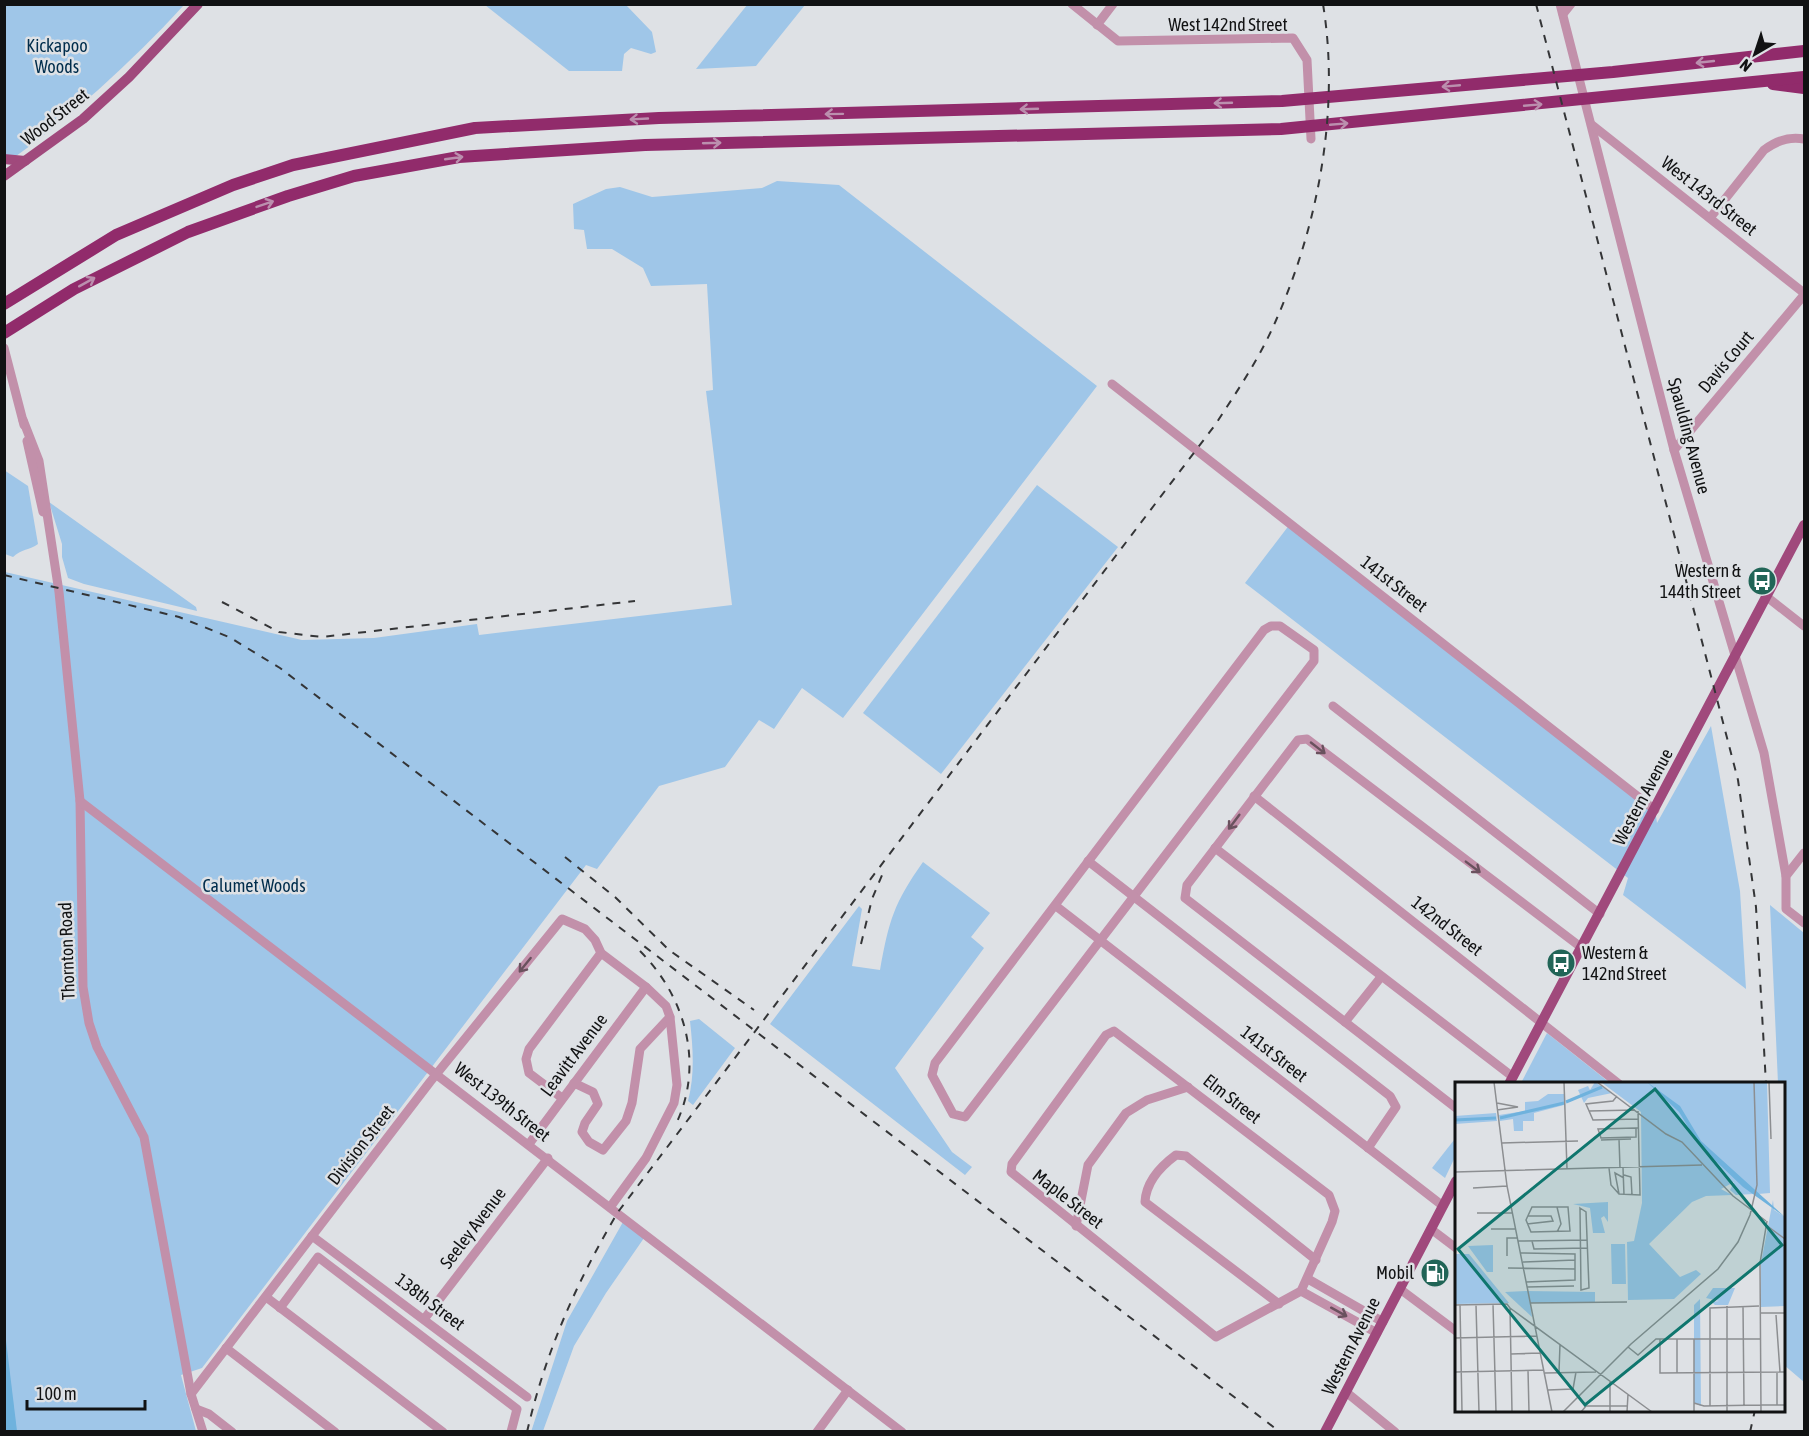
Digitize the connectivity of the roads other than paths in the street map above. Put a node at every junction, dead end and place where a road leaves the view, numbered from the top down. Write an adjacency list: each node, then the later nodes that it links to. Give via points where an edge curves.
1 (198, 4): 15 (main road, Wood Street, via 122,84 83,119)
2 (1072, 4): 6 (street, West 142nd Street)
3 (1113, 4): 6 (street)
4 (1571, 4): 5 (street)
5 (1562, 9): 11 (street, Spaulding Avenue)
6 (1097, 25): 12 (street, West 142nd Street, via 1118,42 1293,38 1308,60)
7 (1804, 51): 19 (highway, one-way to 19, via 1282,101 659,118 475,128 293,165 233,185 116,235)
8 (1804, 77): 9 (highway)
9 (1763, 81): 10 (highway); 20 (highway, one-way to 9, via 140,254 228,217 354,176 459,157 645,145 1281,129)
10 (1804, 88)
11 (1592, 125): 17 (street, West 143rd Street); 23 (street, Spaulding Avenue)
12 (1311, 139)
13 (1804, 139): 17 (street, via 1793,137 1764,150)
14 (4, 159): 15 (main road)
15 (25, 161): 16 (main road, Wood Street)
16 (4, 176)
17 (1710, 218): 18 (street, West 143rd Street)
18 (1804, 294): 23 (street, Davis Court)
19 (4, 304)
20 (4, 333)
21 (4, 348): 30 (street, Thornton Road, via 47,524 59,592)
22 (1112, 384): 31 (street, 141st Street)
23 (1674, 450): 27 (street, Spaulding Avenue)
24 (1804, 525): 25 (main road, Western Avenue)
25 (1767, 597): 26 (street); 27 (main road, Western Avenue)
26 (1804, 626)
27 (1736, 653): 31 (main road, Western Avenue); 35 (street, Spaulding Avenue, via 1764,753)
28 (1333, 706): 38 (street)
29 (1254, 796): 32 (street, one-way to 32); 41 (street, one-way to 41, via 1298,740 1307,739); 47 (street, 142nd Street)
30 (80, 801): 49 (street, West 139th Street); 80 (street, Thornton Road, via 83,987 89,1023 97,1047 144,1137)
31 (1655, 810): 38 (main road, Western Avenue)
32 (1215, 848): 43 (street); 46 (street, via 1186,885 1185,898)
33 (1804, 853): 35 (street)
34 (1088, 861): 36 (street); 36 (street, via 1264,630 1280,626 1314,650 1314,660); 37 (street)
35 (1786, 876): 39 (street, via 1786,909)
36 (1133, 897): 40 (street); 57 (street, via 1390,1096 1396,1107)
37 (1056, 906): 40 (street, 141st Street); 40 (street, via 934,1063 932,1075 953,1114 965,1117)
38 (1600, 914): 41 (main road, Western Avenue)
39 (1804, 923)
40 (1099, 940): 57 (street, 141st Street)
41 (1582, 948): 47 (main road, Western Avenue)
42 (601, 953): 44 (street); 49 (street, Division Street, one-way to 49, via 596,940 585,929 562,920); 54 (street, via 529,1049 526,1059 529,1073)
43 (1381, 977): 46 (street); 50 (street)
44 (646, 987): 45 (street, via 666,1006); 52 (street, Leavitt Avenue)
45 (670, 1017): 52 (street, via 640,1049 626,1121 603,1150 589,1142 582,1132 598,1104 593,1092); 60 (street, via 677,1085 674,1103 646,1158)
46 (1345, 1022): 55 (street)
47 (1543, 1022): 50 (main road, Western Avenue); 51 (street, 142nd Street)
48 (1113, 1031): 53 (street, Elm Street); 62 (street, Maple Street, via 1106,1035 1012,1164 1011,1172 1018,1180)
49 (438, 1073): 56 (street, West 139th Street); 64 (street, Division Street)
50 (1511, 1080)
51 (1618, 1082)
52 (574, 1083): 54 (street, Leavitt Avenue)
53 (1188, 1087): 62 (street, via 1147,1100 1126,1113 1088,1165); 66 (street, Elm Street, via 1329,1195 1335,1211)
54 (562, 1098): 56 (street, Leavitt Avenue)
55 (1455, 1107)
56 (529, 1144): 58 (street, West 139th Street)
57 (1368, 1148): 61 (street, 141st Street)
58 (548, 1158): 60 (street, West 139th Street); 73 (street, Seeley Avenue)
59 (1455, 1183): 61 (main road, Western Avenue)
60 (611, 1206): 78 (street, West 139th Street)
61 (1443, 1206): 63 (main road, Western Avenue)
62 (1076, 1226): 71 (street, Maple Street, via 1216,1337)
63 (1431, 1229): 65 (street); 68 (main road, Western Avenue)
64 (312, 1236): 70 (street, Division Street); 73 (street, 138th Street)
65 (1455, 1247)
66 (1316, 1260): 67 (street); 71 (street, via 1186,1156 1176,1155 1163,1164 1150,1183 1145,1202)
67 (1308, 1279): 69 (street); 74 (street)
68 (1400, 1289): 74 (main road, Western Avenue); 75 (street)
69 (1301, 1291): 71 (street); 76 (street, one-way to 76)
70 (266, 1297): 72 (street); 77 (street, Division Street)
71 (1279, 1304)
72 (280, 1308): 86 (street); 87 (street, via 318,1257 517,1409)
73 (425, 1318): 81 (street, 138th Street)
74 (1383, 1322): 76 (main road, Western Avenue)
75 (1455, 1330)
76 (1377, 1333): 79 (main road, Western Avenue)
77 (226, 1348): 80 (street, Division Street); 85 (street)
78 (848, 1390): 88 (street); 89 (street, West 139th Street)
79 (1346, 1392): 90 (main road, Western Avenue); 91 (street)
80 (191, 1394): 82 (street, Thornton Road)
81 (527, 1396)
82 (196, 1409): 83 (street, Thornton Road); 84 (street)
83 (202, 1431)
84 (232, 1431)
85 (335, 1431)
86 (443, 1431)
87 (511, 1431)
88 (816, 1431)
89 (902, 1431)
90 (1325, 1431)
91 (1395, 1431)

